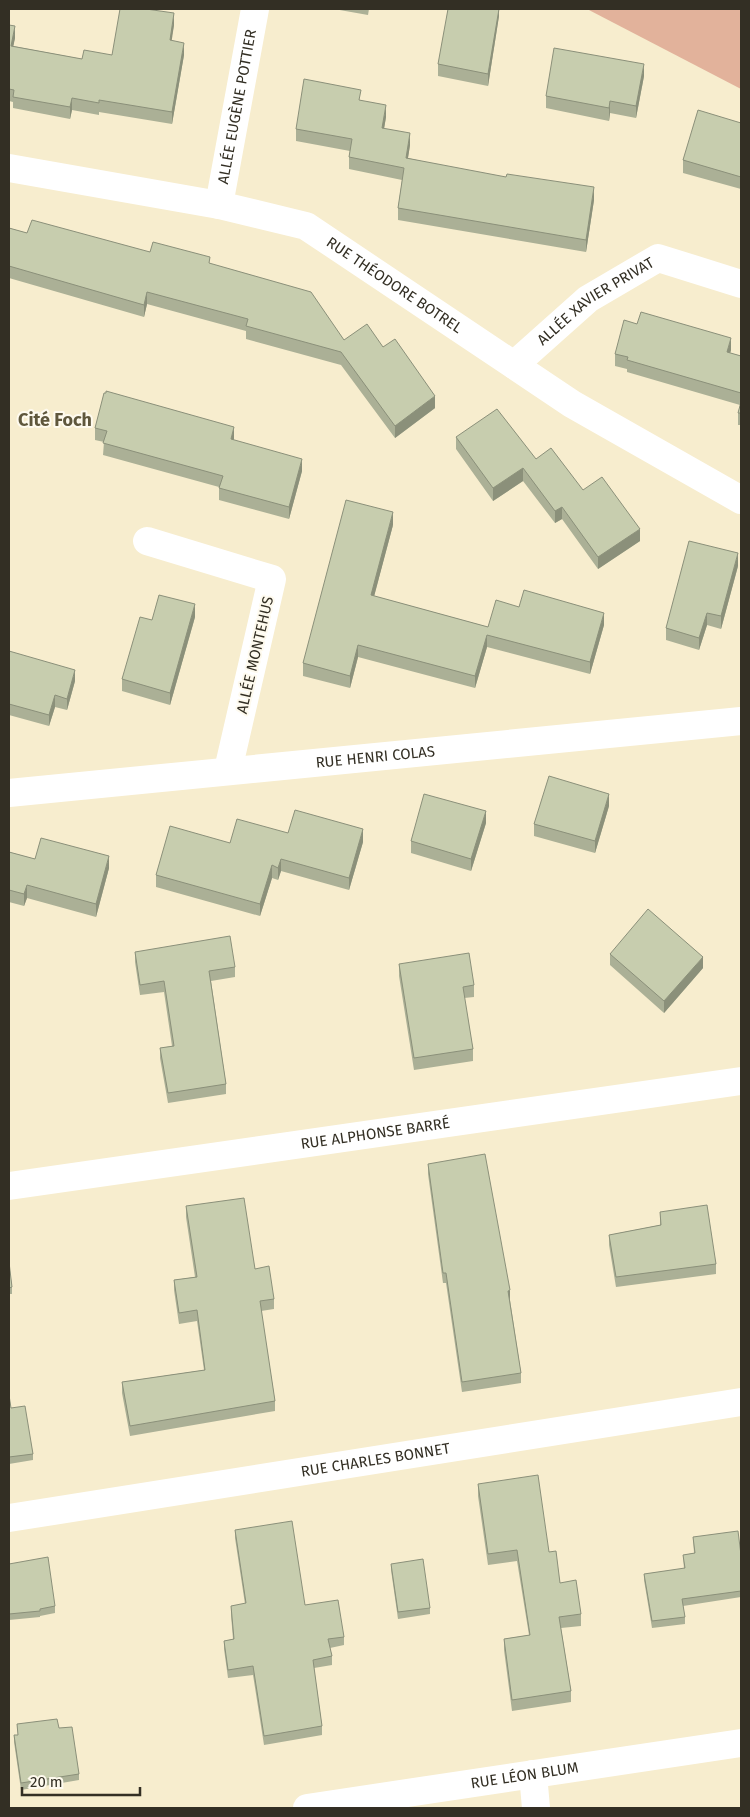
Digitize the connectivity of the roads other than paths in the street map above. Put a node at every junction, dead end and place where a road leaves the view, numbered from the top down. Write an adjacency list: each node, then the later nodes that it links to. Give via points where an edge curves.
1 (255, 9): 3 (street, ALLÉE EUGÈNE POTTIER)
2 (9, 168): 3 (street, RUE THÉODORE BOTREL)
3 (219, 205): 5 (street, RUE THÉODORE BOTREL, via 306,226)
4 (741, 284): 5 (street, ALLÉE XAVIER PRIVAT, via 658,258 588,299)
5 (514, 365): 6 (street, RUE THÉODORE BOTREL, via 572,404)
6 (741, 500)
7 (147, 541): 9 (street, ALLÉE MONTEHUS, via 272,579)
8 (741, 721): 9 (street, RUE HENRI COLAS)
9 (228, 770): 10 (street, RUE HENRI COLAS)
10 (9, 793)
11 (741, 1081): 12 (street, RUE ALPHONSE BARRÉ)
12 (9, 1186)
13 (741, 1402): 14 (street, RUE CHARLES BONNET)
14 (9, 1518)
15 (741, 1743): 16 (street, RUE LÉON BLUM)
16 (533, 1774): 17 (street, RUE LÉON BLUM); 18 (street)
17 (307, 1808)
18 (536, 1808)

